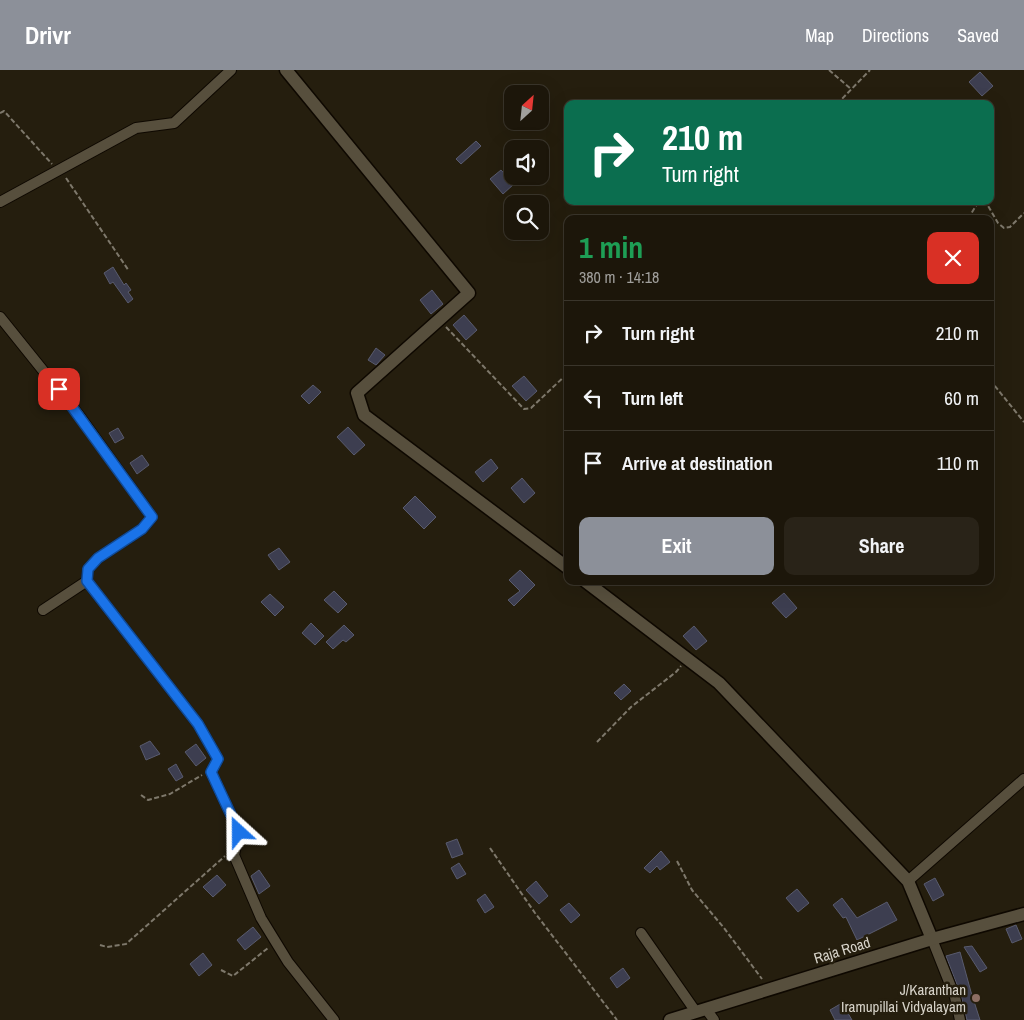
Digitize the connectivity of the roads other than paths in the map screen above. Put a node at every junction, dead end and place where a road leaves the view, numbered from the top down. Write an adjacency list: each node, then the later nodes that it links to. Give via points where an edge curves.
1 (231, 70): 3 (street, via 174,123 136,128)
2 (286, 70): 5 (street, via 469,293 357,393 364,415)
3 (0, 202)
4 (0, 317): 6 (street, via 78,414 152,517 142,529 98,558 88,569)
5 (564, 565)
6 (87, 581): 8 (street); 15 (street, via 198,724 218,759 211,771 239,832 234,856 241,874 261,918 288,962)
7 (590, 585): 10 (street, via 720,683)
8 (43, 610)
9 (1024, 779): 10 (street)
10 (908, 882): 13 (street)
11 (1024, 914): 13 (street, Raja Road)
12 (641, 933): 14 (street)
13 (932, 939): 14 (street, Raja Road); 18 (street, via 955,997)
14 (701, 1010): 16 (street, Raja Road); 17 (street)
15 (334, 1020)
16 (670, 1020)
17 (714, 1020)
18 (960, 1020)

